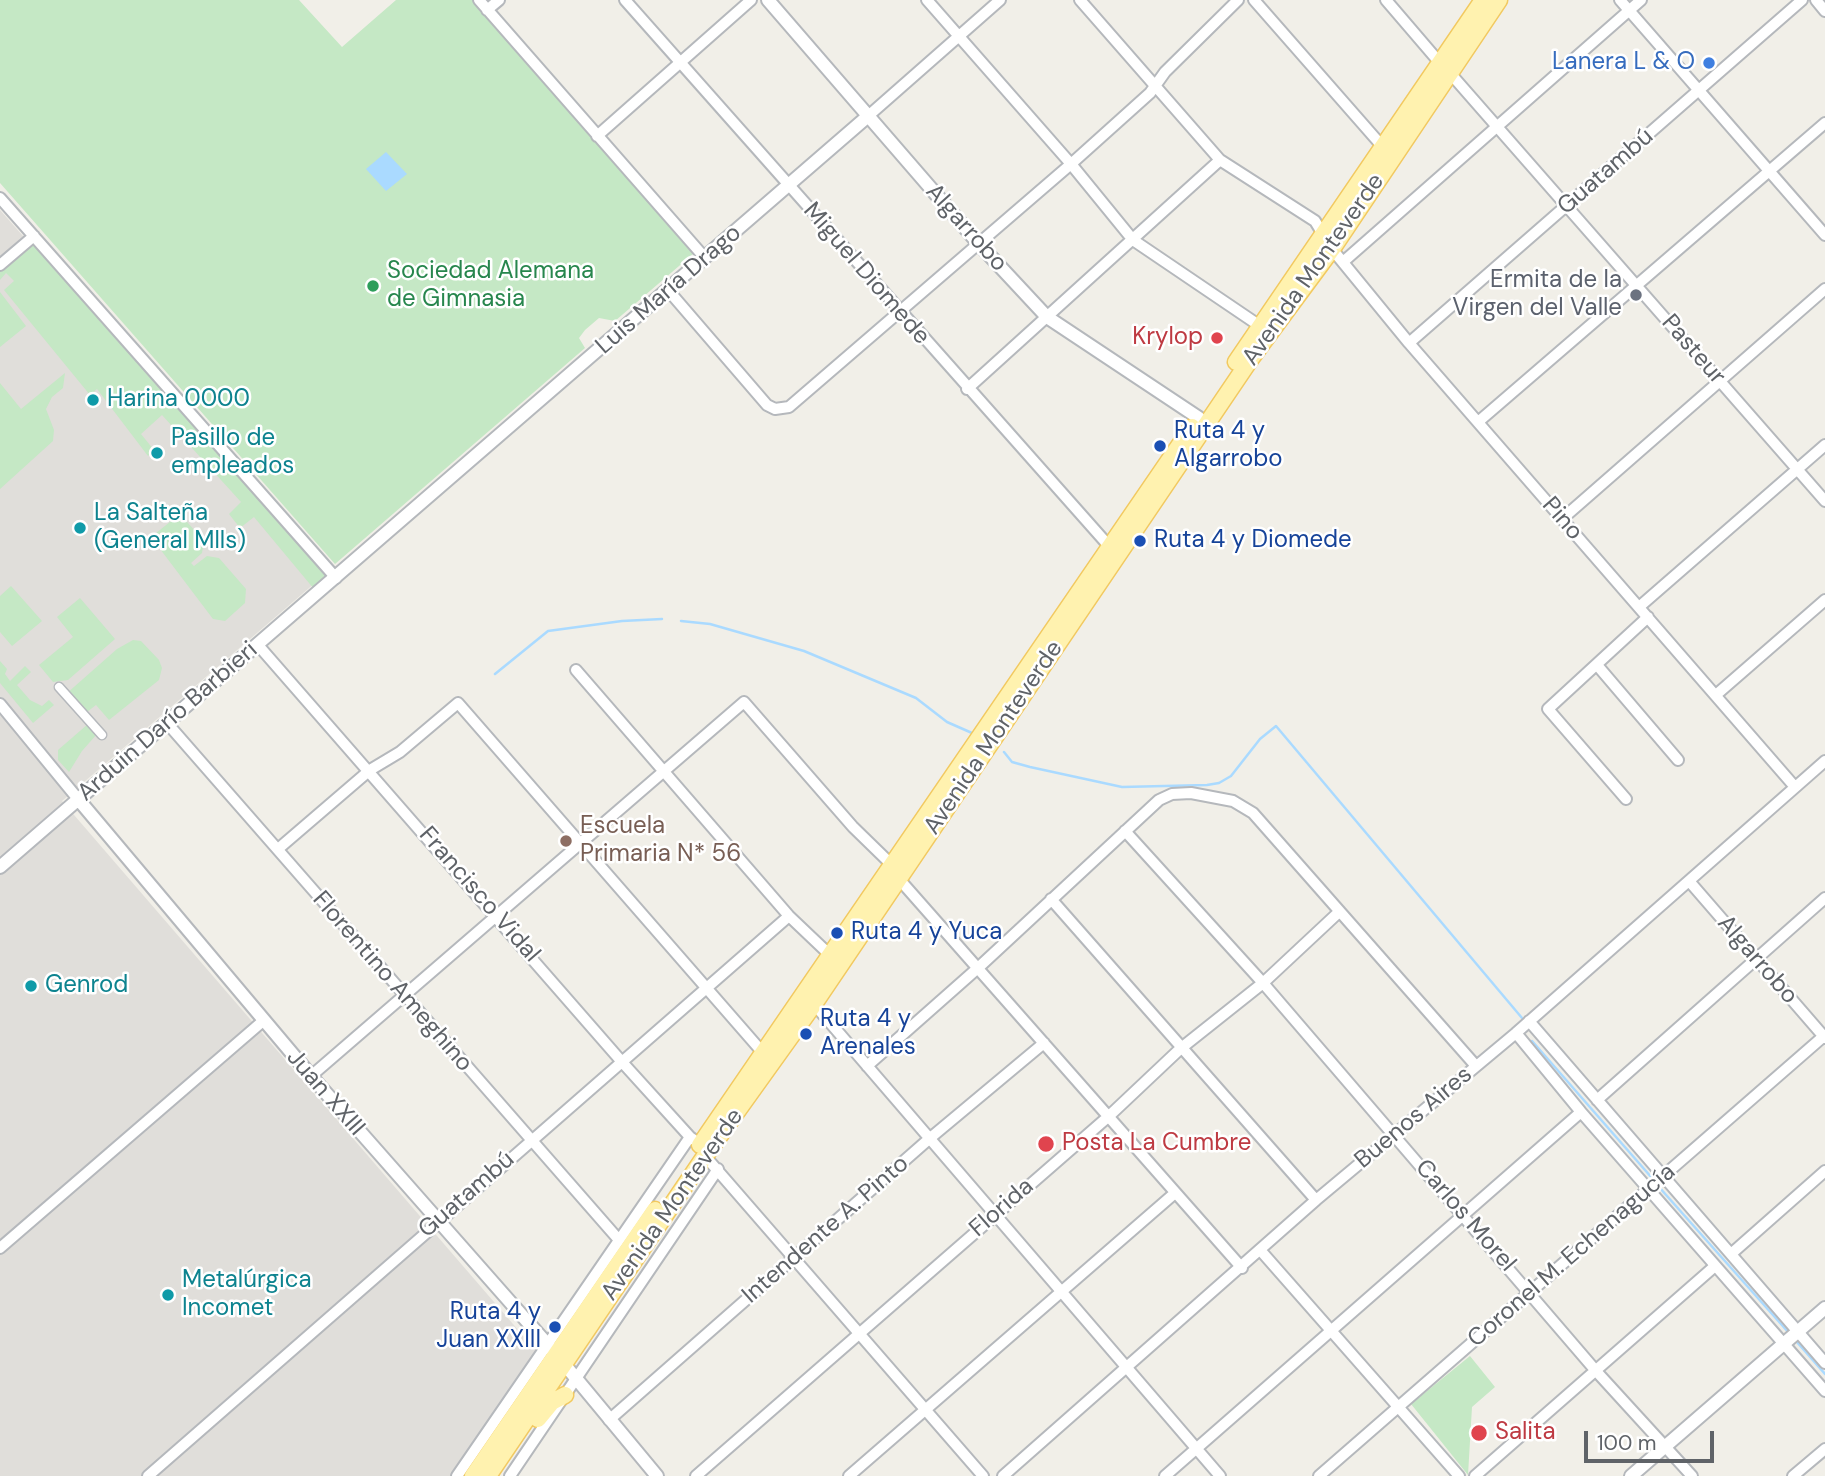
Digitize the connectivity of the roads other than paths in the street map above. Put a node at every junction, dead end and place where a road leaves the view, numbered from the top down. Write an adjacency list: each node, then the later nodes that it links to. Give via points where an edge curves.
1 (479, 0): 18 (street)
2 (499, 0): 18 (street)
3 (625, 0): 22 (street, Miguel Diomede)
4 (751, 0): 22 (street)
5 (768, 0): 26 (street, Algarrobo)
6 (927, 0): 21 (street)
7 (1000, 0): 21 (street, Luis María Drago)
8 (1080, 0): 24 (street)
9 (1238, 0): 24 (street)
10 (1254, 0): 30 (street)
11 (1386, 0): 23 (street, Pasteur)
12 (1483, 0): 23 (main road, Avenida Monteverde)
13 (1499, 0): 23 (main road, Avenida Monteverde)
14 (1620, 0): 19 (street)
15 (1641, 0): 19 (street)
16 (1802, 0): 25 (street, Guatambú)
17 (1816, 0): 20 (street)
18 (487, 10): 29 (street)
19 (1629, 10): 25 (street); 28 (street)
20 (1825, 11)
21 (958, 35): 26 (street, Luis María Drago); 32 (street)
22 (679, 63): 29 (street); 34 (street, Miguel Diomede)
23 (1445, 68): 28 (street, Pasteur); 30 (main road, Avenida Monteverde); 42 (main road, Avenida Monteverde)
24 (1156, 86): 31 (street); 32 (street)
25 (1699, 90): 33 (street); 36 (street, Guatambú)
26 (867, 117): 34 (street, Luis María Drago); 41 (street, Algarrobo)
27 (1825, 123): 33 (street)
28 (1496, 126): 36 (street, Pasteur); 44 (street)
29 (597, 136): 43 (street)
30 (1382, 146): 37 (main road, Avenida Monteverde)
31 (1220, 160): 37 (street); 40 (street)
32 (1072, 164): 40 (street); 41 (street)
33 (1769, 171): 38 (street); 46 (street)
34 (789, 185): 43 (street, Luis María Drago); 49 (street, Miguel Diomede)
35 (0, 198): 39 (street)
36 (1567, 205): 46 (street, Pasteur); 52 (street, Guatambú)
37 (1324, 231): 42 (street, Pino); 51 (main road, Avenida Monteverde)
38 (1825, 235)
39 (34, 236): 45 (street); 62 (street)
40 (1133, 240): 50 (street); 51 (street)
41 (979, 244): 49 (street); 50 (street, Algarrobo)
42 (1332, 249): 44 (street, Pino); 85 (main road, Avenida Monteverde, via 1252,357)
43 (705, 258): 48 (street, Luis María Drago)
44 (1343, 262): 52 (street, Pino)
45 (0, 265)
46 (1637, 286): 53 (street, Pasteur); 56 (street)
47 (1825, 289): 53 (street)
48 (668, 290): 49 (street, via 767,405 782,409); 62 (street, Luis María Drago)
49 (899, 312): 54 (street, Miguel Diomede)
50 (1047, 317): 54 (street); 55 (street, Algarrobo)
51 (1260, 326): 55 (main road, Avenida Monteverde)
52 (1409, 343): 56 (street, Pino)
53 (1720, 381): 58 (street, Pasteur); 60 (street)
54 (967, 389): 61 (street, Miguel Diomede)
55 (1199, 418): 61 (main road, Avenida Monteverde)
56 (1478, 422): 60 (street, Pino)
57 (1825, 445): 58 (street)
58 (1797, 469): 59 (street, Pasteur); 64 (street)
59 (1825, 501)
60 (1562, 519): 64 (street, Pino)
61 (1109, 546): 85 (main road, Avenida Monteverde)
62 (335, 578): 66 (street, Arduin Darío Barbieri)
63 (1825, 600): 70 (street)
64 (1639, 607): 65 (street, Pino)
65 (1648, 617): 67 (street); 70 (street, Pino)
66 (258, 645): 72 (street, Arduin Darío Barbieri); 76 (street, Francisco Vidal)
67 (1597, 665): 74 (street); 80 (street, via 1548,709)
68 (576, 670): 77 (street)
69 (59, 687): 73 (street)
70 (1717, 694): 78 (street, Pino)
71 (0, 704): 79 (street, Juan XXIII)
72 (167, 723): 79 (street, Arduin Darío Barbieri); 83 (street, Florentino Ameghino)
73 (102, 735)
74 (1678, 760)
75 (1825, 761): 78 (street, Buenos Aires)
76 (370, 770): 82 (street, via 400,752 458,704); 83 (street); 90 (street, Francisco Vidal)
77 (664, 771): 82 (street); 85 (street, via 744,702); 91 (street)
78 (1795, 787): 86 (street, Buenos Aires)
79 (78, 799): 84 (street, Arduin Darío Barbieri); 99 (street, Juan XXIII)
80 (1626, 799)
81 (1125, 831): 88 (street); 89 (street, via 1158,800 1172,794 1233,801 1248,808); 95 (street, Carlos Morel)
82 (579, 844): 90 (street); 96 (street)
83 (278, 849): 97 (street, Florentino Ameghino)
84 (0, 867)
85 (896, 872): 92 (main road, Avenida Monteverde); 94 (street); 98 (main road, Avenida Monteverde)
86 (1689, 881): 93 (street, Algarrobo); 100 (street, Buenos Aires)
87 (1825, 898): 93 (street)
88 (1051, 899): 94 (street); 104 (street)
89 (1339, 912): 95 (street, Florida); 108 (street)
90 (497, 915): 97 (street); 106 (street, Francisco Vidal)
91 (789, 916): 92 (street); 96 (street, Guatambú)
92 (830, 955): 105 (main road, Avenida Monteverde)
93 (1756, 959): 102 (street, Algarrobo); 110 (street)
94 (979, 968): 103 (street); 107 (street)
95 (1263, 983): 104 (street, Florida); 113 (street, Carlos Morel)
96 (706, 987): 105 (street); 106 (street, Guatambú)
97 (403, 996): 109 (street); 115 (street, Florentino Ameghino)
98 (814, 1004): 107 (street); 116 (main road, Avenida Monteverde)
99 (263, 1021): 109 (street, Juan XXIII); 127 (street)
100 (1529, 1021): 101 (street, Buenos Aires); 110 (street)
101 (1516, 1033): 108 (street, Buenos Aires); 111 (street)
102 (1825, 1036): 119 (street, Coronel M. Echenagucía)
103 (1044, 1043): 112 (street); 114 (street, Intendente A. Pinto)
104 (1180, 1049): 112 (street, Florida); 122 (street)
105 (764, 1054): 116 (main road, Avenida Monteverde)
106 (622, 1062): 115 (street, Guatambú); 116 (street, Francisco Vidal)
107 (867, 1066): 114 (street)
108 (1476, 1066): 113 (street, Buenos Aires)
109 (311, 1076): 125 (street, Juan XXIII)
110 (1597, 1100): 119 (street)
111 (1581, 1112): 120 (street); 124 (street)
112 (1108, 1116): 121 (street); 123 (street, Florida)
113 (1394, 1135): 122 (street, Buenos Aires); 124 (street, Carlos Morel)
114 (929, 1139): 123 (street); 130 (street, Intendente A. Pinto)
115 (530, 1141): 125 (street, Guatambú); 126 (street, Florentino Ameghino)
116 (698, 1146): 117 (street, Francisco Vidal); 126 (street); 140 (main road, Avenida Monteverde); 140 (main road, Avenida Monteverde)
117 (718, 1170): 130 (street, Francisco Vidal); 144 (street, Avenida Monteverde)
118 (1825, 1171): 129 (street)
119 (1663, 1176): 120 (street, Coronel M. Echenagucía); 129 (street)
120 (1648, 1190): 131 (street); 134 (street, Coronel M. Echenagucía)
121 (1175, 1193): 132 (street); 133 (street)
122 (1316, 1200): 128 (street, Buenos Aires)
123 (995, 1215): 133 (street); 138 (street, Florida)
124 (1464, 1215): 134 (street, Carlos Morel); 136 (street)
125 (437, 1221): 140 (street, Juan XXIII); 154 (street, Guatambú)
126 (619, 1240): 140 (street)
127 (0, 1248)
128 (1261, 1251): 132 (street, Buenos Aires); 136 (street)
129 (1731, 1254): 137 (street)
130 (794, 1258): 138 (street, Francisco Vidal); 149 (street, Intendente A. Pinto)
131 (1715, 1266): 139 (street); 143 (street)
132 (1242, 1268): 142 (street, Buenos Aires)
133 (1060, 1291): 142 (street); 148 (street)
134 (1531, 1292): 143 (street, Carlos Morel); 147 (street, Coronel M. Echenagucía)
135 (1825, 1308): 137 (street)
136 (1332, 1329): 147 (street); 151 (street)
137 (1798, 1332): 139 (street); 141 (street)
138 (859, 1334): 148 (street, Francisco Vidal); 159 (street, Florida)
139 (1784, 1344): 145 (street); 150 (street)
140 (555, 1349): 144 (street, Juan XXIII); 153 (main road, Avenida Monteverde); 155 (street); 156 (main road, Avenida Monteverde)
141 (1825, 1363)
142 (1129, 1368): 151 (street); 162 (street, Buenos Aires)
143 (1596, 1371): 150 (street, Carlos Morel); 167 (street)
144 (575, 1379): 146 (street, Avenida Monteverde); 149 (street, Juan XXIII)
145 (1825, 1391)
146 (565, 1395): 153 (main road, via 552,1402 509,1457); 157 (street, Avenida Monteverde)
147 (1399, 1408): 165 (street, Coronel M. Echenagucía); 166 (street)
148 (926, 1410): 160 (street); 161 (street, Francisco Vidal)
149 (609, 1420): 158 (street, Juan XXIII)
150 (1666, 1446): 168 (street); 169 (street, Carlos Morel)
151 (1196, 1449): 163 (street); 164 (street)
152 (1825, 1449): 170 (street)
153 (492, 1471)
154 (148, 1476)
155 (457, 1476)
156 (473, 1476)
157 (510, 1476)
158 (657, 1476)
159 (696, 1476)
160 (849, 1476)
161 (983, 1476)
162 (1003, 1476)
163 (1165, 1476)
164 (1220, 1476)
165 (1319, 1476)
166 (1459, 1476)
167 (1475, 1476)
168 (1631, 1476)
169 (1692, 1476)
170 (1793, 1476)

